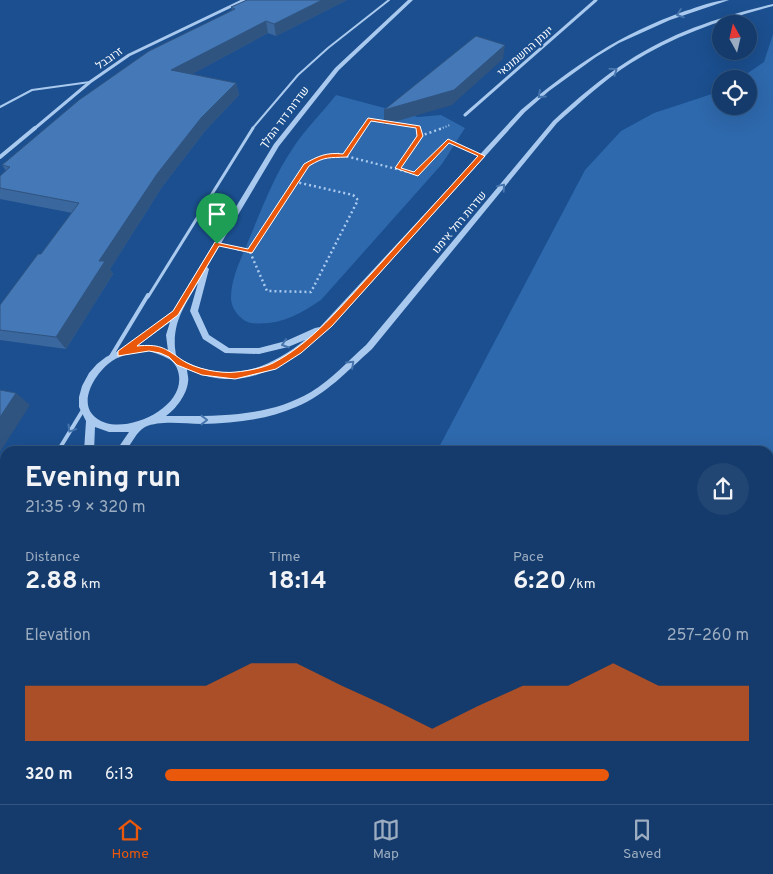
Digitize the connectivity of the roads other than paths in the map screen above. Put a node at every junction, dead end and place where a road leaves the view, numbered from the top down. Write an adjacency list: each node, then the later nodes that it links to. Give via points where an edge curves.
1 (244, 0): 9 (street, זרובבל, via 128,55)
2 (389, 0): 18 (lane, via 298,75 250,132)
3 (402, 0): 8 (street, שדרות דוד המלך)
4 (411, 0): 8 (street, שדרות דוד המלך)
5 (596, 0): 11 (street, יונתן החשמונאי)
6 (724, 0): 15 (street, שדרות רחל אימנו, one-way to 15, via 660,21 626,37 554,83 523,111)
7 (773, 5): 22 (street, שדרות רחל אימנו, one-way to 7, via 265,415 298,403 334,380 369,347 555,122 584,94 615,70 684,32)
8 (382, 26): 13 (street, שדרות דוד המלך, via 337,69 276,145)
9 (90, 82): 10 (lane, via 32,90); 12 (street, זרובבל)
10 (0, 107)
11 (466, 115)
12 (0, 157)
13 (208, 259): 14 (street, שדרות דוד המלך); 15 (street, one-way to 13, via 288,344 259,351 228,351 206,337 194,311)
14 (176, 313): 16 (street, שדרות דוד המלך); 17 (street, שדרות דוד המלך, via 170,336)
15 (329, 324): 19 (street, שדרות רחל אימנו, via 299,350 274,367 260,371 235,376 205,373)
16 (121, 353): 17 (street, via 149,348); 18 (street)
17 (172, 355): 19 (street)
18 (110, 358): 20 (street, via 88,381 83,395)
19 (179, 362): 22 (street, via 184,373 178,398)
20 (84, 408): 21 (street); 24 (lane, one-way to 24)
21 (91, 419): 23 (street, via 120,430); 25 (street)
22 (155, 420): 23 (street)
23 (138, 427): 26 (street)
24 (61, 446)
25 (89, 446)
26 (125, 446)

